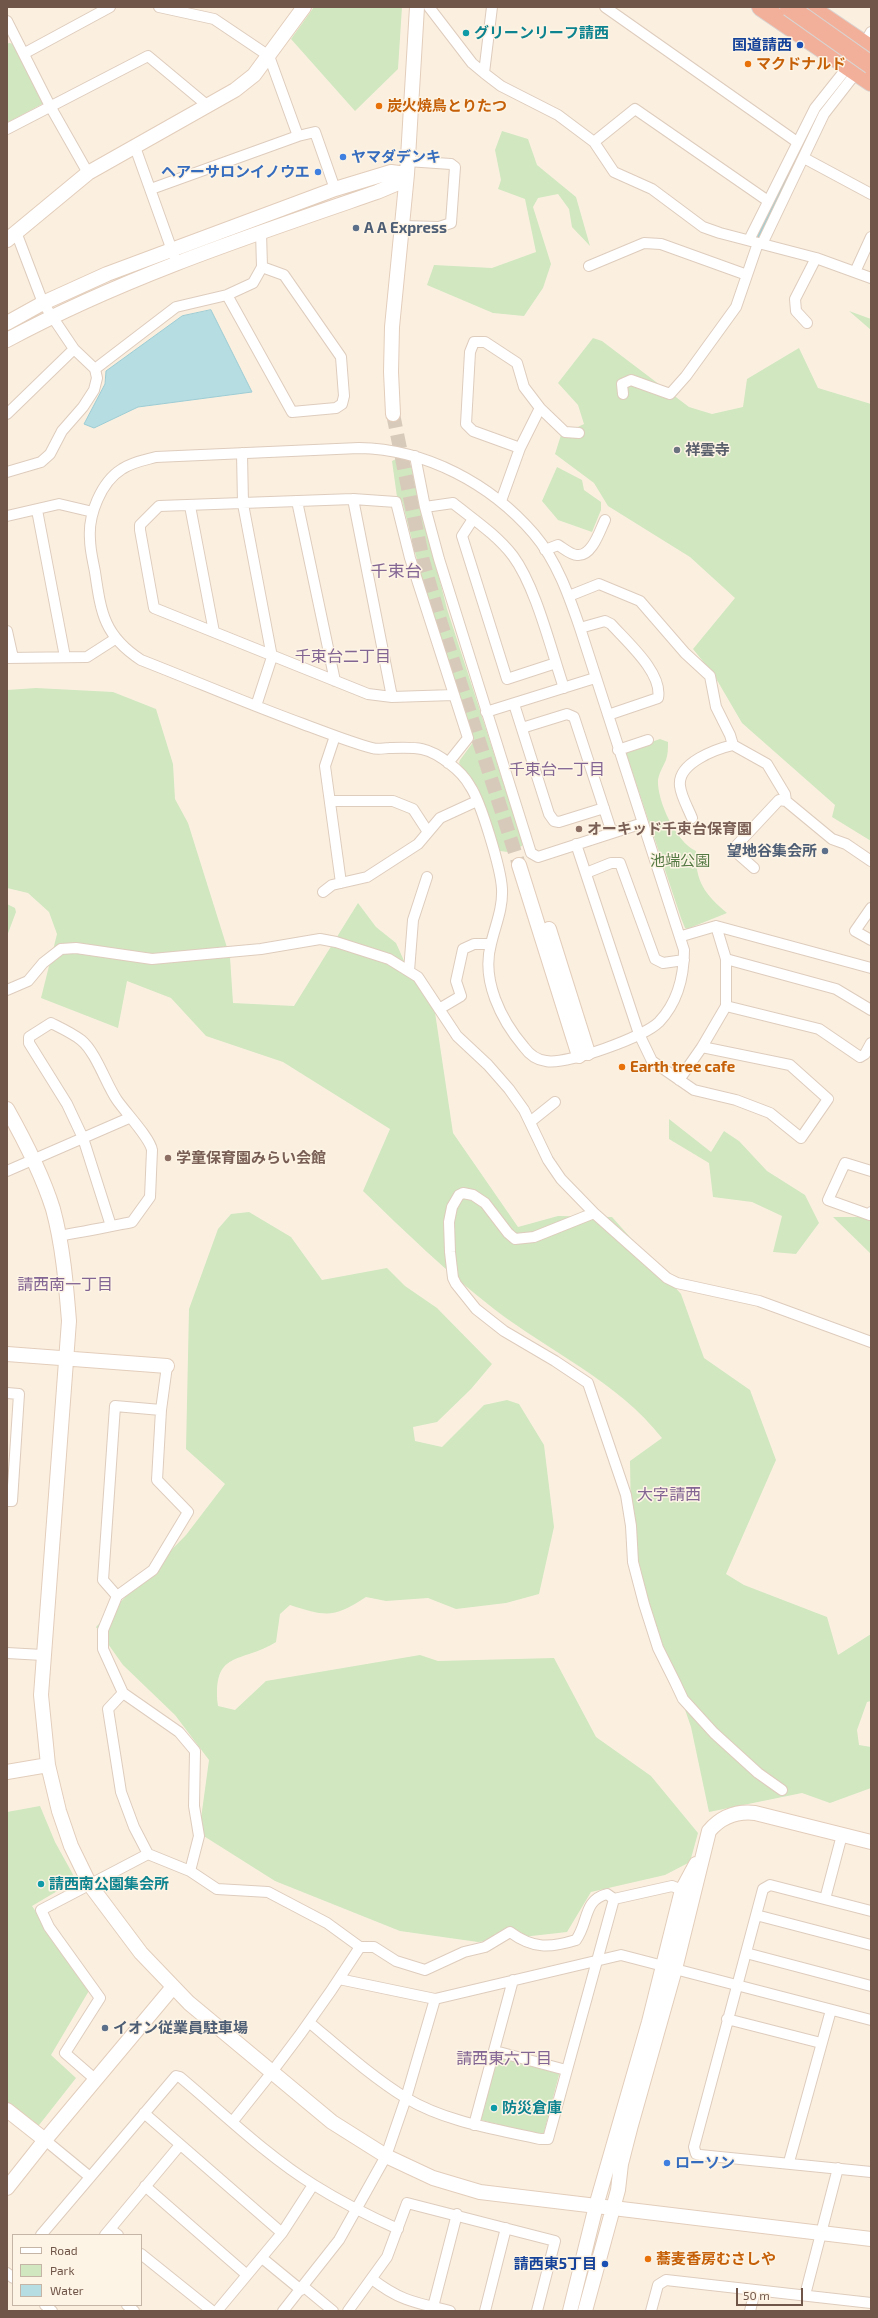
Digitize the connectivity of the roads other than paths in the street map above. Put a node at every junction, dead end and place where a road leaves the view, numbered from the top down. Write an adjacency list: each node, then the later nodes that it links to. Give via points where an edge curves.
1 (110, 7): 14 (street)
2 (159, 7): 15 (street, via 214,19)
3 (304, 7): 15 (street)
4 (417, 7): 26 (street)
5 (429, 7): 17 (street, via 472,63)
6 (492, 7): 17 (street)
7 (605, 7): 23 (street)
8 (762, 7): 16 (highway)
9 (789, 7): 16 (highway, bridge)
10 (810, 7): 13 (highway)
11 (7, 21): 12 (street)
12 (10, 37): 14 (street)
13 (869, 45): 16 (street)
14 (25, 54): 18 (street)
15 (269, 56): 19 (street, via 254,75 236,90); 21 (street)
16 (862, 72): 23 (street, via 815,108); 25 (street, via 824,114)
17 (484, 73): 22 (street, via 501,86 558,115)
18 (50, 106): 19 (street, via 148,56); 20 (street); 27 (street)
19 (208, 106): 24 (street)
20 (7, 129)
21 (298, 136): 28 (street); 29 (street, via 315,132)
22 (594, 142): 31 (street, via 635,109); 36 (street, via 614,172 652,189 703,227)
23 (797, 142): 31 (street)
24 (135, 147): 27 (street); 28 (street)
25 (804, 158): 30 (street); 36 (street, via 779,206)
26 (407, 167): 29 (street); 32 (street); 32 (street, via 450,164 455,167 450,223 439,227); 33 (street, via 396,184)
27 (88, 173): 34 (street)
28 (151, 189): 37 (street)
29 (335, 189): 37 (street)
30 (871, 194)
31 (768, 201): 36 (street)
32 (402, 226): 55 (street, via 391,372)
33 (261, 232): 37 (street); 40 (street)
34 (12, 236): 45 (street)
35 (871, 237): 41 (street)
36 (756, 242): 38 (street); 42 (street)
37 (175, 257): 45 (street, via 107,274); 46 (street)
38 (816, 258): 41 (street); 48 (street, via 795,299 796,311)
39 (589, 266): 42 (street, via 644,242 669,247)
40 (262, 267): 44 (street, via 253,283); 44 (street, via 284,275 340,357 344,396 342,404 336,408 292,412)
41 (855, 272): 43 (street)
42 (747, 275): 52 (street, via 736,307 670,394 631,380 622,384)
43 (871, 278)
44 (227, 295): 51 (street, via 176,307)
45 (42, 303): 46 (street); 47 (street)
46 (53, 315): 49 (street); 50 (street)
47 (7, 323)
48 (807, 324)
49 (7, 340)
50 (74, 349): 51 (street); 54 (street)
51 (95, 369): 60 (street, via 97,378 94,390 62,431 50,454 41,462)
52 (623, 394)
53 (540, 408): 56 (street, via 565,432); 57 (street); 57 (street, via 524,387 517,363 485,342 474,342 470,352 466,424 473,431)
54 (7, 414)
55 (397, 414)
56 (579, 433)
57 (520, 448): 63 (street)
58 (242, 453): 59 (street, via 360,448); 64 (street); 68 (street, via 156,457 140,461 112,477 105,485)
59 (415, 456): 63 (street, via 459,475); 66 (street)
60 (7, 472)
61 (353, 499): 62 (street); 85 (street, via 396,502 410,558); 86 (street)
62 (297, 501): 64 (street); 83 (street)
63 (501, 501): 72 (street, via 534,534)
64 (243, 504): 65 (street); 79 (street)
65 (190, 506): 76 (street); 76 (street, via 159,506 140,525 154,608)
66 (425, 507): 70 (street, via 453,503); 89 (street)
67 (37, 510): 68 (street, via 59,504); 69 (street); 78 (street)
68 (93, 512): 77 (street, via 89,537 100,608 106,626)
69 (7, 516)
70 (473, 519): 81 (street, via 513,556 529,586); 81 (street, via 462,536 507,679)
71 (605, 520): 72 (street, via 595,540 583,554 577,555 558,545)
72 (545, 550): 73 (street)
73 (569, 596): 74 (street); 94 (street, via 599,584 640,601 685,653 710,676 716,707)
74 (580, 628): 82 (street); 90 (street, via 605,621 611,624 655,674 658,698)
75 (7, 631): 80 (street)
76 (214, 632): 79 (street)
77 (116, 639): 78 (street, via 86,657); 88 (street, via 127,651 141,660)
78 (65, 657): 80 (street)
79 (272, 657): 83 (street); 88 (street)
80 (10, 658)
81 (556, 663): 84 (street)
82 (595, 678): 84 (street); 90 (street)
83 (335, 681): 86 (street, via 368,694)
84 (564, 688): 87 (street)
85 (454, 695): 86 (street); 96 (street, via 468,738)
86 (392, 697)
87 (514, 704): 89 (street); 91 (street)
88 (256, 706): 92 (street)
89 (486, 712): 105 (street, via 531,853 538,857)
90 (608, 715): 95 (street)
91 (522, 728): 100 (street, via 567,714 574,717); 100 (street, via 549,814 554,821 560,822)
92 (335, 736): 96 (street, via 375,749 418,746 434,752); 97 (street, via 325,766)
93 (648, 740): 95 (street)
94 (733, 746): 99 (street, via 767,764 785,794); 101 (street, via 716,749 696,760 682,774 679,785)
95 (618, 750): 102 (street)
96 (448, 763): 98 (street, via 463,775)
97 (330, 801): 103 (street, via 393,801 412,809); 111 (street)
98 (477, 801): 103 (street, via 446,814); 117 (street, via 499,868 502,888 498,920)
99 (786, 801): 106 (street, via 832,839 846,844); 108 (street, via 779,800 736,846 737,853)
100 (604, 808): 104 (street)
101 (692, 818)
102 (643, 823): 104 (street); 115 (street)
103 (428, 832): 111 (street, via 418,844 367,877)
104 (612, 833): 105 (street)
105 (576, 844): 109 (street)
106 (871, 861)
107 (522, 864): 129 (street, via 556,951)
108 (754, 868)
109 (586, 872): 119 (street, via 611,863 620,864 655,959 663,963); 126 (street)
110 (427, 877): 121 (street, via 413,920)
111 (341, 883): 112 (street)
112 (323, 892)
113 (871, 908): 116 (street, via 855,931)
114 (716, 926): 115 (street); 118 (street); 120 (street)
115 (682, 936): 119 (street)
116 (871, 940)
117 (490, 944): 124 (street, via 474,944 463,949 456,981 461,996); 129 (street, via 487,962 493,996 522,1045 532,1055 544,1061 559,1062)
118 (726, 959): 123 (street); 125 (street, via 836,989)
119 (684, 960): 126 (street, via 680,984 672,1004 657,1024)
120 (871, 968)
121 (409, 971): 122 (street, via 389,959 320,939 261,950 152,959 76,948 61,949 43,963 28,981); 124 (street, via 423,982)
122 (7, 990)
123 (726, 1006): 127 (street, via 819,1029 860,1057 866,1054); 128 (street)
124 (439, 1009): 134 (street, via 457,1036 509,1089)
125 (871, 1010)
126 (639, 1034): 129 (street); 130 (street, via 652,1061)
127 (871, 1043)
128 (702, 1047): 130 (street); 130 (street, via 790,1065 828,1099 801,1138 770,1113 736,1100 694,1090)
129 (584, 1055)
130 (679, 1080)
131 (555, 1102): 134 (street)
132 (7, 1109): 136 (street)
133 (129, 1118): 135 (street); 135 (street, via 110,1091 91,1052 81,1040 51,1023 30,1038 29,1043 67,1104); 141 (street, via 151,1142 150,1197 132,1222)
134 (530, 1122): 140 (street, via 556,1173)
135 (83, 1138): 136 (street); 141 (street)
136 (34, 1160): 137 (street); 142 (street, via 52,1209)
137 (7, 1171)
138 (871, 1172): 139 (street, via 845,1163 828,1200 870,1215)
139 (871, 1212)
140 (594, 1213): 143 (street, via 662,1274 677,1283 759,1301); 156 (street, via 534,1237 515,1239 485,1203 473,1195 459,1195 448,1222 453,1278 476,1309 488,1319 588,1383 626,1495 633,1562 644,1604 658,1648 674,1682 683,1699 714,1733 758,1773)
141 (111, 1226): 142 (street)
142 (58, 1236): 145 (street, via 69,1321)
143 (871, 1342)
144 (7, 1354): 145 (street)
145 (66, 1358): 146 (street); 152 (street)
146 (167, 1366): 148 (street)
147 (7, 1393): 149 (street, via 19,1394 12,1501)
148 (161, 1410): 150 (street, via 157,1480 188,1512 153,1570); 150 (street, via 115,1406 104,1580)
149 (7, 1501)
150 (117, 1596): 153 (street, via 103,1630 103,1649)
151 (7, 1653): 152 (street)
152 (43, 1655): 154 (street, via 40,1695)
153 (123, 1692): 160 (street, via 108,1709 121,1792 134,1827); 161 (street, via 179,1732 195,1751 194,1806 199,1836)
154 (48, 1765): 155 (street); 162 (street, via 71,1846)
155 (7, 1772)
156 (782, 1790)
157 (842, 1834): 158 (street); 159 (street, via 754,1812 741,1812 714,1825 709,1831); 165 (street)
158 (871, 1842)
159 (706, 1844): 163 (street); 172 (street)
160 (148, 1854): 161 (street); 162 (street)
161 (190, 1871): 169 (street, via 218,1889 268,1892 328,1923)
162 (90, 1885): 177 (street, via 141,1953); 187 (street, via 41,1910 49,1927 100,1998 65,2053)
163 (682, 1890): 164 (street, via 672,1886); 172 (street)
164 (614, 1899): 169 (street, via 607,1894 596,1897 576,1940 536,1946 523,1942 510,1932 485,1947 464,1952 425,1970 396,1961 374,1947); 171 (street)
165 (825, 1899): 166 (street); 167 (street, via 770,1886 763,1889)
166 (871, 1911)
167 (756, 1915): 168 (street); 170 (street)
168 (871, 1945)
169 (360, 1947): 173 (street)
170 (746, 1953): 175 (street); 176 (street)
171 (598, 1960): 172 (street, via 621,1955); 174 (street); 185 (street)
172 (669, 1967): 175 (street); 203 (street); 204 (street)
173 (339, 1979): 178 (street); 182 (street)
174 (512, 1980): 178 (street); 184 (street)
175 (737, 1985): 179 (street); 180 (street)
176 (871, 1986)
177 (173, 1987): 186 (street); 187 (street)
178 (436, 1999): 188 (street)
179 (831, 2010): 181 (street); 183 (street)
180 (727, 2019): 183 (street); 196 (street, via 695,2151 700,2155)
181 (871, 2020)
182 (310, 2023): 186 (street); 188 (street)
183 (821, 2043): 196 (street)
184 (495, 2051): 185 (street); 192 (street)
185 (566, 2070): 192 (street, via 548,2139)
186 (274, 2072): 191 (street); 195 (street, via 332,2122)
187 (96, 2080): 193 (street)
188 (406, 2098): 192 (street); 195 (street)
189 (7, 2110): 193 (street)
190 (144, 2113): 191 (street, via 176,2076); 194 (street); 199 (street)
191 (233, 2121): 200 (street)
192 (474, 2125)
193 (45, 2140): 199 (street); 202 (street)
194 (180, 2145): 201 (street); 210 (street)
195 (386, 2156): 203 (street, via 433,2178 480,2192); 205 (street)
196 (789, 2162): 197 (street)
197 (838, 2168): 198 (street); 211 (street)
198 (871, 2172)
199 (90, 2177): 212 (street)
200 (313, 2185): 205 (street); 210 (street)
201 (145, 2186): 209 (street); 216 (street)
202 (7, 2188)
203 (596, 2206): 204 (street); 232 (street)
204 (613, 2208): 211 (street); 233 (street)
205 (356, 2210): 208 (street); 218 (street, via 339,2240)
206 (457, 2214): 207 (street); 208 (street, via 407,2203); 223 (street)
207 (506, 2228): 230 (street); 231 (street, via 555,2241)
208 (398, 2229): 217 (street, via 387,2257)
209 (111, 2233)
210 (282, 2233): 215 (street)
211 (821, 2233): 213 (street); 220 (street)
212 (43, 2234)
213 (871, 2238)
214 (142, 2255): 224 (street)
215 (262, 2258): 216 (street); 218 (street)
216 (247, 2275): 225 (street)
217 (372, 2280): 223 (street, via 401,2298); 228 (street)
218 (302, 2288): 226 (street); 227 (street)
219 (755, 2290): 220 (street); 234 (street, via 666,2280 658,2285); 235 (street)
220 (805, 2295): 221 (street)
221 (852, 2301): 222 (street); 236 (street)
222 (871, 2303)
223 (433, 2307): 229 (street)
224 (212, 2311)
225 (218, 2311)
226 (283, 2311)
227 (334, 2311)
228 (348, 2311)
229 (450, 2311)
230 (485, 2311)
231 (537, 2311)
232 (570, 2311)
233 (585, 2311)
234 (651, 2311)
235 (750, 2311)
236 (850, 2311)

